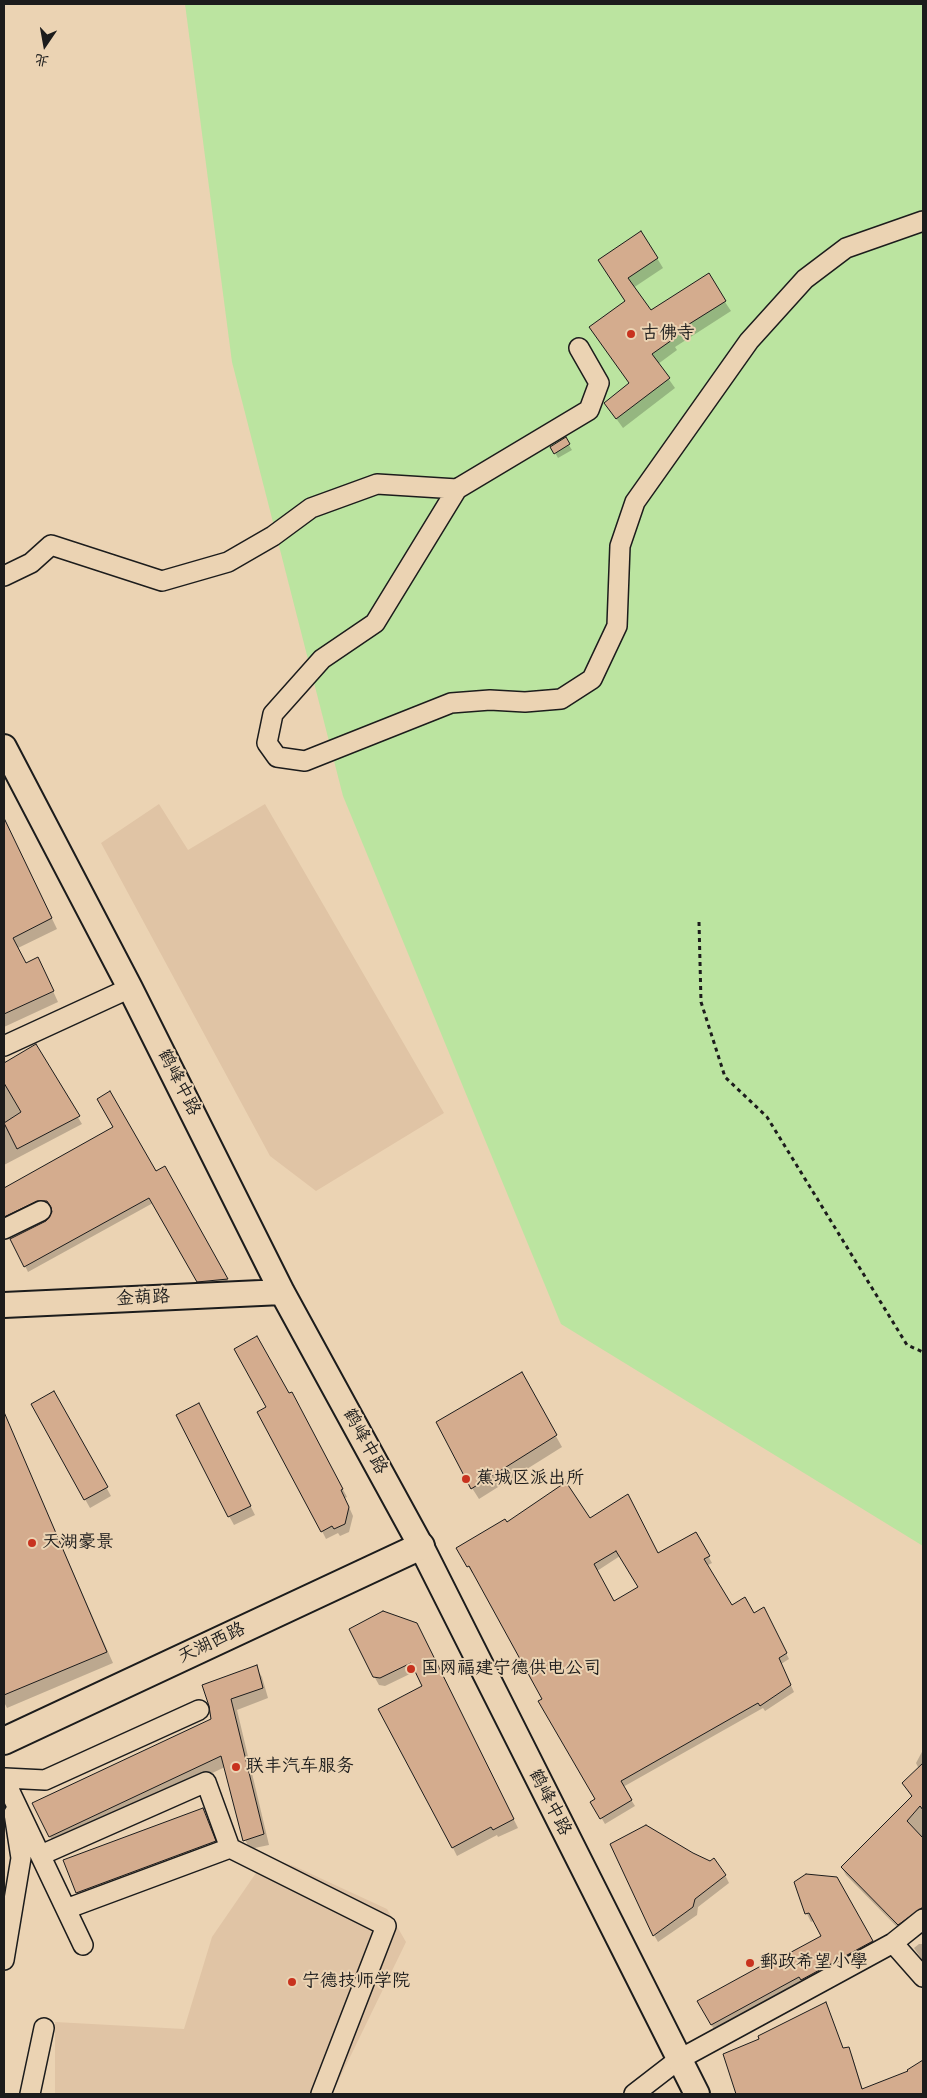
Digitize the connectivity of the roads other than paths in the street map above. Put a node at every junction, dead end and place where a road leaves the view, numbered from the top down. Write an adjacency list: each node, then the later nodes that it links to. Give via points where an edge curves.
1 (923, 221): 3 (street, via 846,248 805,279 749,341 635,502 620,546 617,626 592,680 562,699 451,703 305,761 277,758 267,743 273,714 322,659 375,623)
2 (579, 348): 3 (street, via 599,383 589,410)
3 (456, 489): 4 (street, via 376,484 311,508 273,536 228,562 162,582 51,545 31,563)
4 (4, 576)
5 (4, 746): 6 (street, 鹤峰中路)
6 (130, 988): 7 (street); 10 (street, 鹤峰中路)
7 (4, 1046)
8 (41, 1211): 9 (street)
9 (4, 1229)
10 (282, 1292): 11 (street, 金葫路); 12 (street, 鹤峰中路)
11 (4, 1305)
12 (421, 1546): 14 (main road, 天湖西路); 25 (street, 鹤峰中路)
13 (198, 1710): 15 (street, via 45,1780)
14 (4, 1742)
15 (7, 1783): 17 (street); 22 (street, via 21,1858)
16 (230, 1848): 17 (street, via 206,1782); 18 (street); 27 (street, via 386,1926)
17 (41, 1855): 18 (street)
18 (66, 1908): 21 (street)
19 (923, 1918): 20 (street)
20 (893, 1943): 23 (street); 25 (street)
21 (83, 1945)
22 (4, 1960)
23 (923, 1977)
24 (44, 2028): 26 (street)
25 (678, 2060): 28 (street); 29 (street, 鹤峰中路)
26 (30, 2094)
27 (321, 2094)
28 (634, 2094)
29 (697, 2094)

